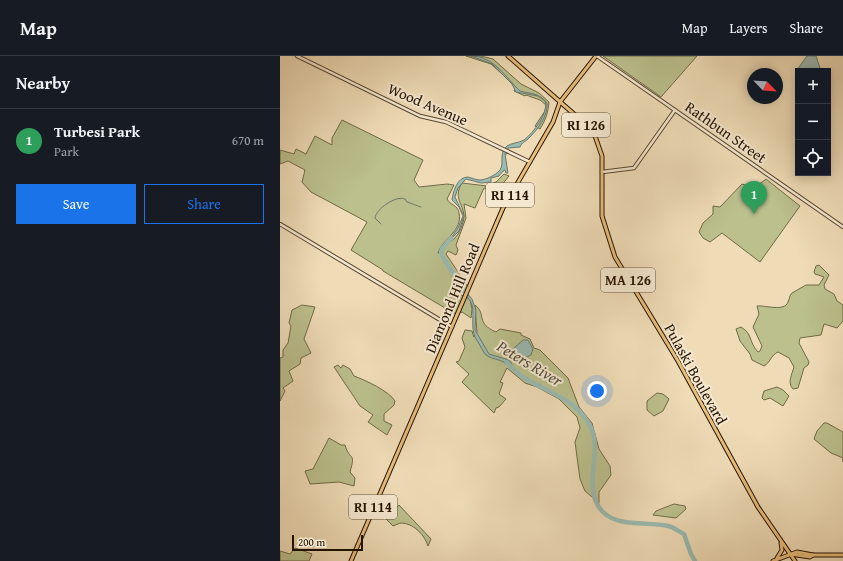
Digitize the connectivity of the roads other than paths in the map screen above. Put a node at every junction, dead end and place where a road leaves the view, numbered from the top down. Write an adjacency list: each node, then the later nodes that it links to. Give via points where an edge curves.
1 (297, 56): 7 (street, Wood Avenue, via 420,116 446,122)
2 (508, 56): 4 (main road)
3 (597, 56): 4 (main road, Diamond Hill Road / RI 114); 5 (street, Rathbun Street)
4 (560, 102): 6 (main road, RI 126, via 591,130 598,141); 7 (main road, Diamond Hill Road / RI 114, via 553,122)
5 (675, 110): 8 (street, via 634,168); 10 (street, Rathbun Street)
6 (602, 156): 8 (main road, MA 126)
7 (530, 162): 11 (main road, Diamond Hill Road / RI 114, via 503,208)
8 (602, 172): 12 (main road, Pulaski Boulevard / MA 126, via 602,216 618,264 678,361 758,507)
9 (280, 224): 11 (street)
10 (843, 227)
11 (452, 327): 19 (main road, Diamond Hill Road / RI 114)
12 (781, 541): 13 (main road, Pulaski Boulevard / MA 126); 17 (main road, via 782,550)
13 (790, 554): 14 (main road, via 797,552); 16 (main road); 17 (main road); 21 (main road, Pulaski Boulevard)
14 (813, 555): 15 (main road); 16 (main road)
15 (843, 555)
16 (805, 556): 18 (main road)
17 (777, 558): 20 (main road)
18 (800, 560)
19 (351, 561)
20 (773, 561)
21 (795, 561)

